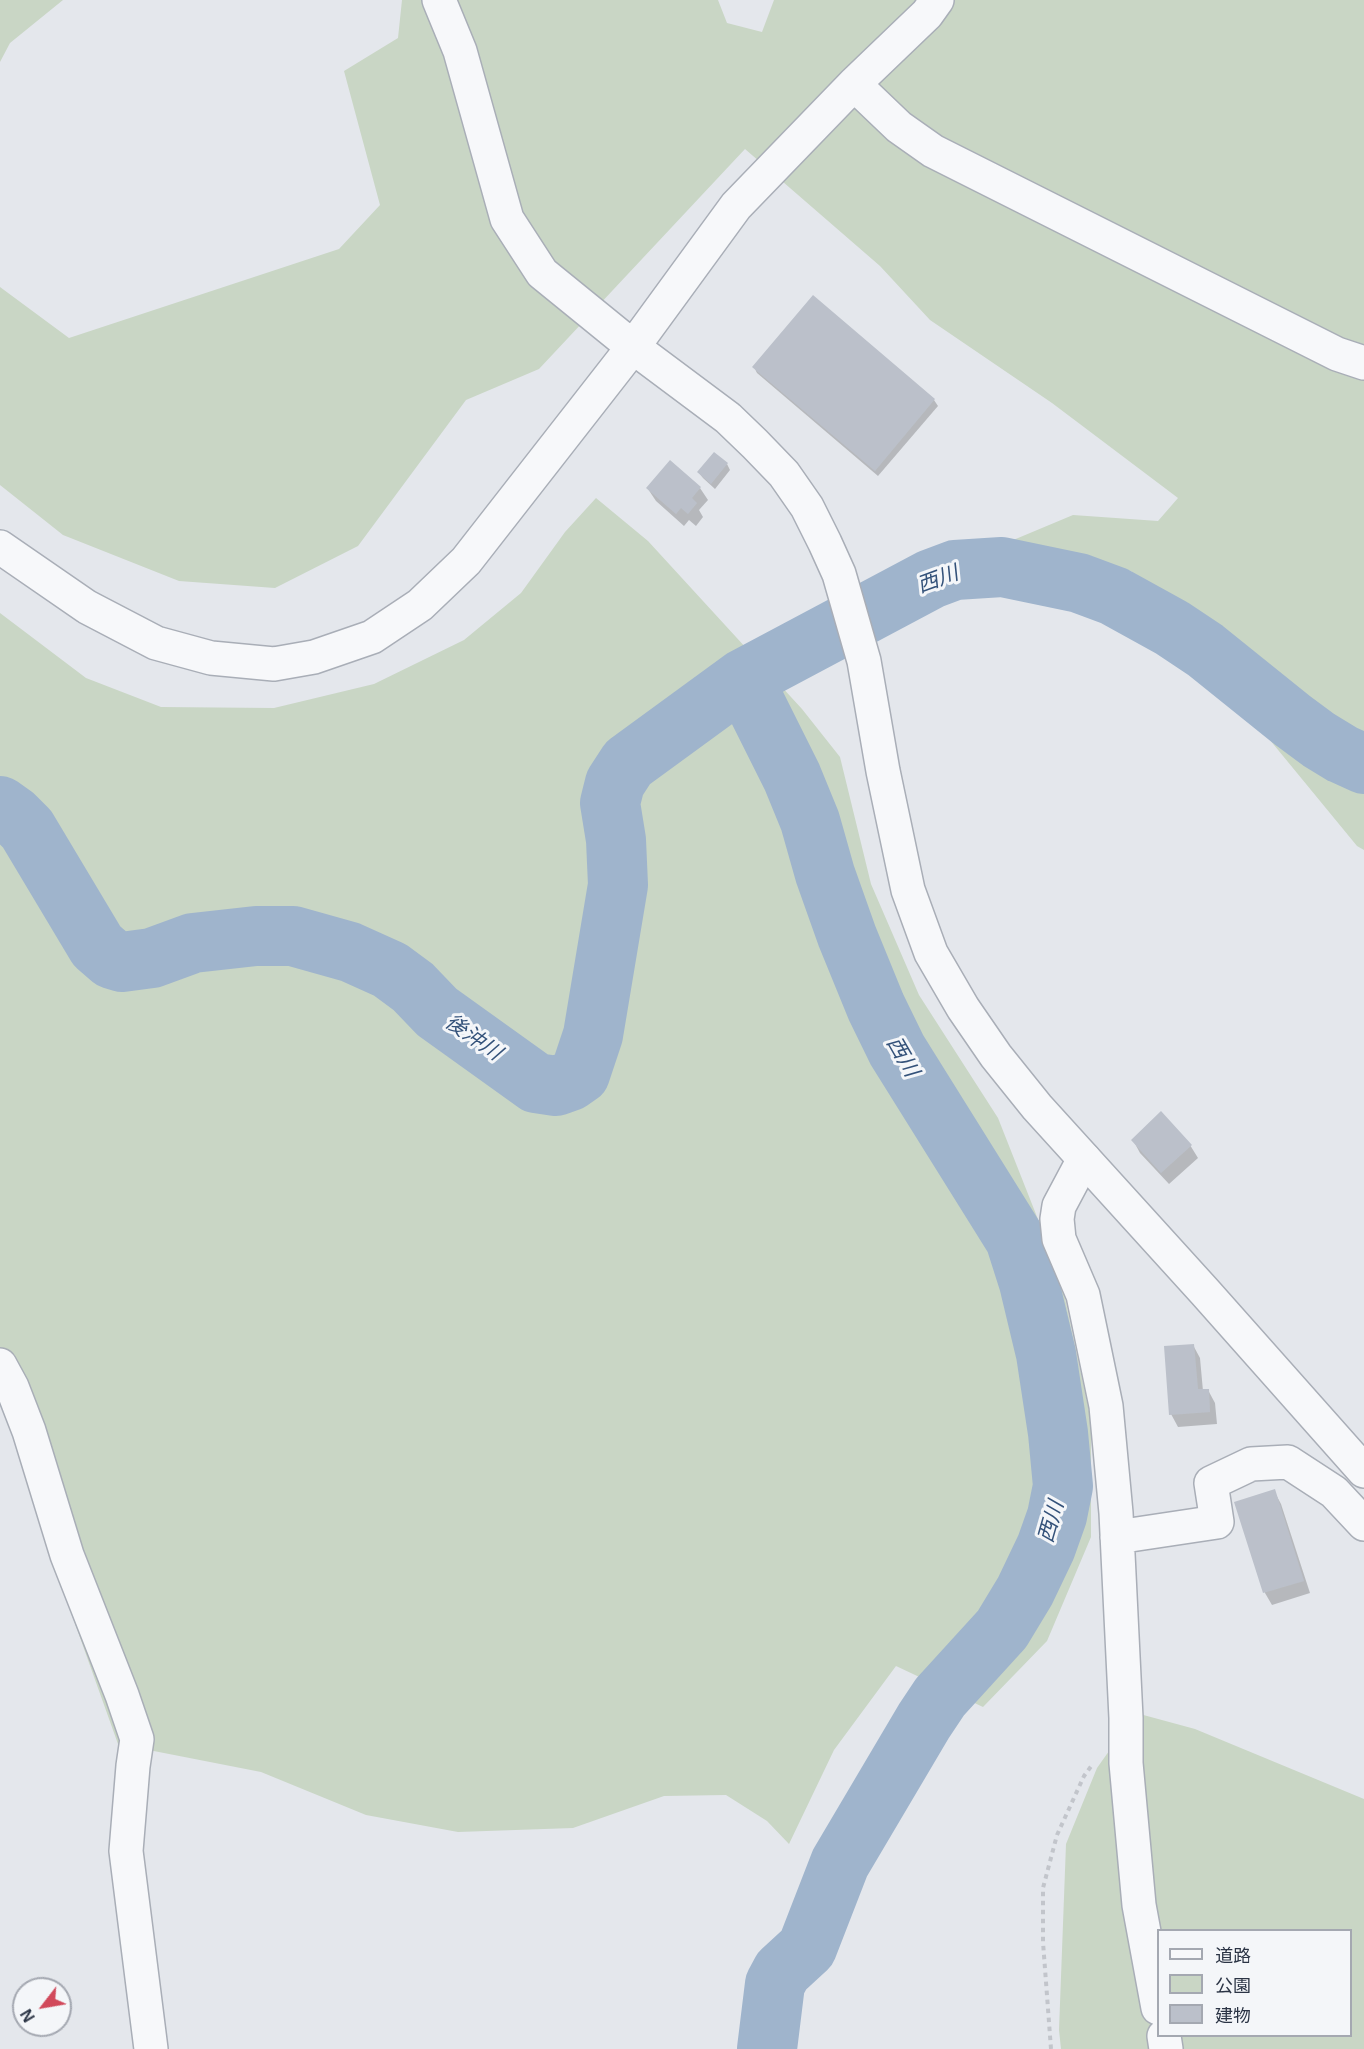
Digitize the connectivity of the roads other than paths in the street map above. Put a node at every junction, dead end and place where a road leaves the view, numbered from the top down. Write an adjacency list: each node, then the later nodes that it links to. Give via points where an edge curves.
1 (439, 0): 4 (street, via 460,51 507,219 542,273)
2 (937, 0): 3 (street)
3 (854, 84): 4 (street, via 736,206); 5 (street, via 899,127 933,151 1337,354)
4 (633, 347): 6 (street, via 466,561 420,605 372,637 314,657 273,664 211,658 156,643 87,608); 7 (street, via 728,418 784,474 807,507 839,574 864,661 908,890 931,953 996,1056)
5 (1364, 363)
6 (0, 547)
7 (1084, 1159): 9 (street); 11 (street, via 1059,1206 1057,1219 1059,1239 1083,1295 1106,1406)
8 (0, 1365): 13 (street, via 12,1387 67,1555 137,1739 126,1851)
9 (1364, 1471)
10 (1364, 1524): 11 (street, via 1334,1492 1288,1462 1251,1464 1211,1483 1216,1522)
11 (1117, 1537): 12 (street, via 1126,1762 1139,1905)
12 (1157, 2003)
13 (151, 2049)

